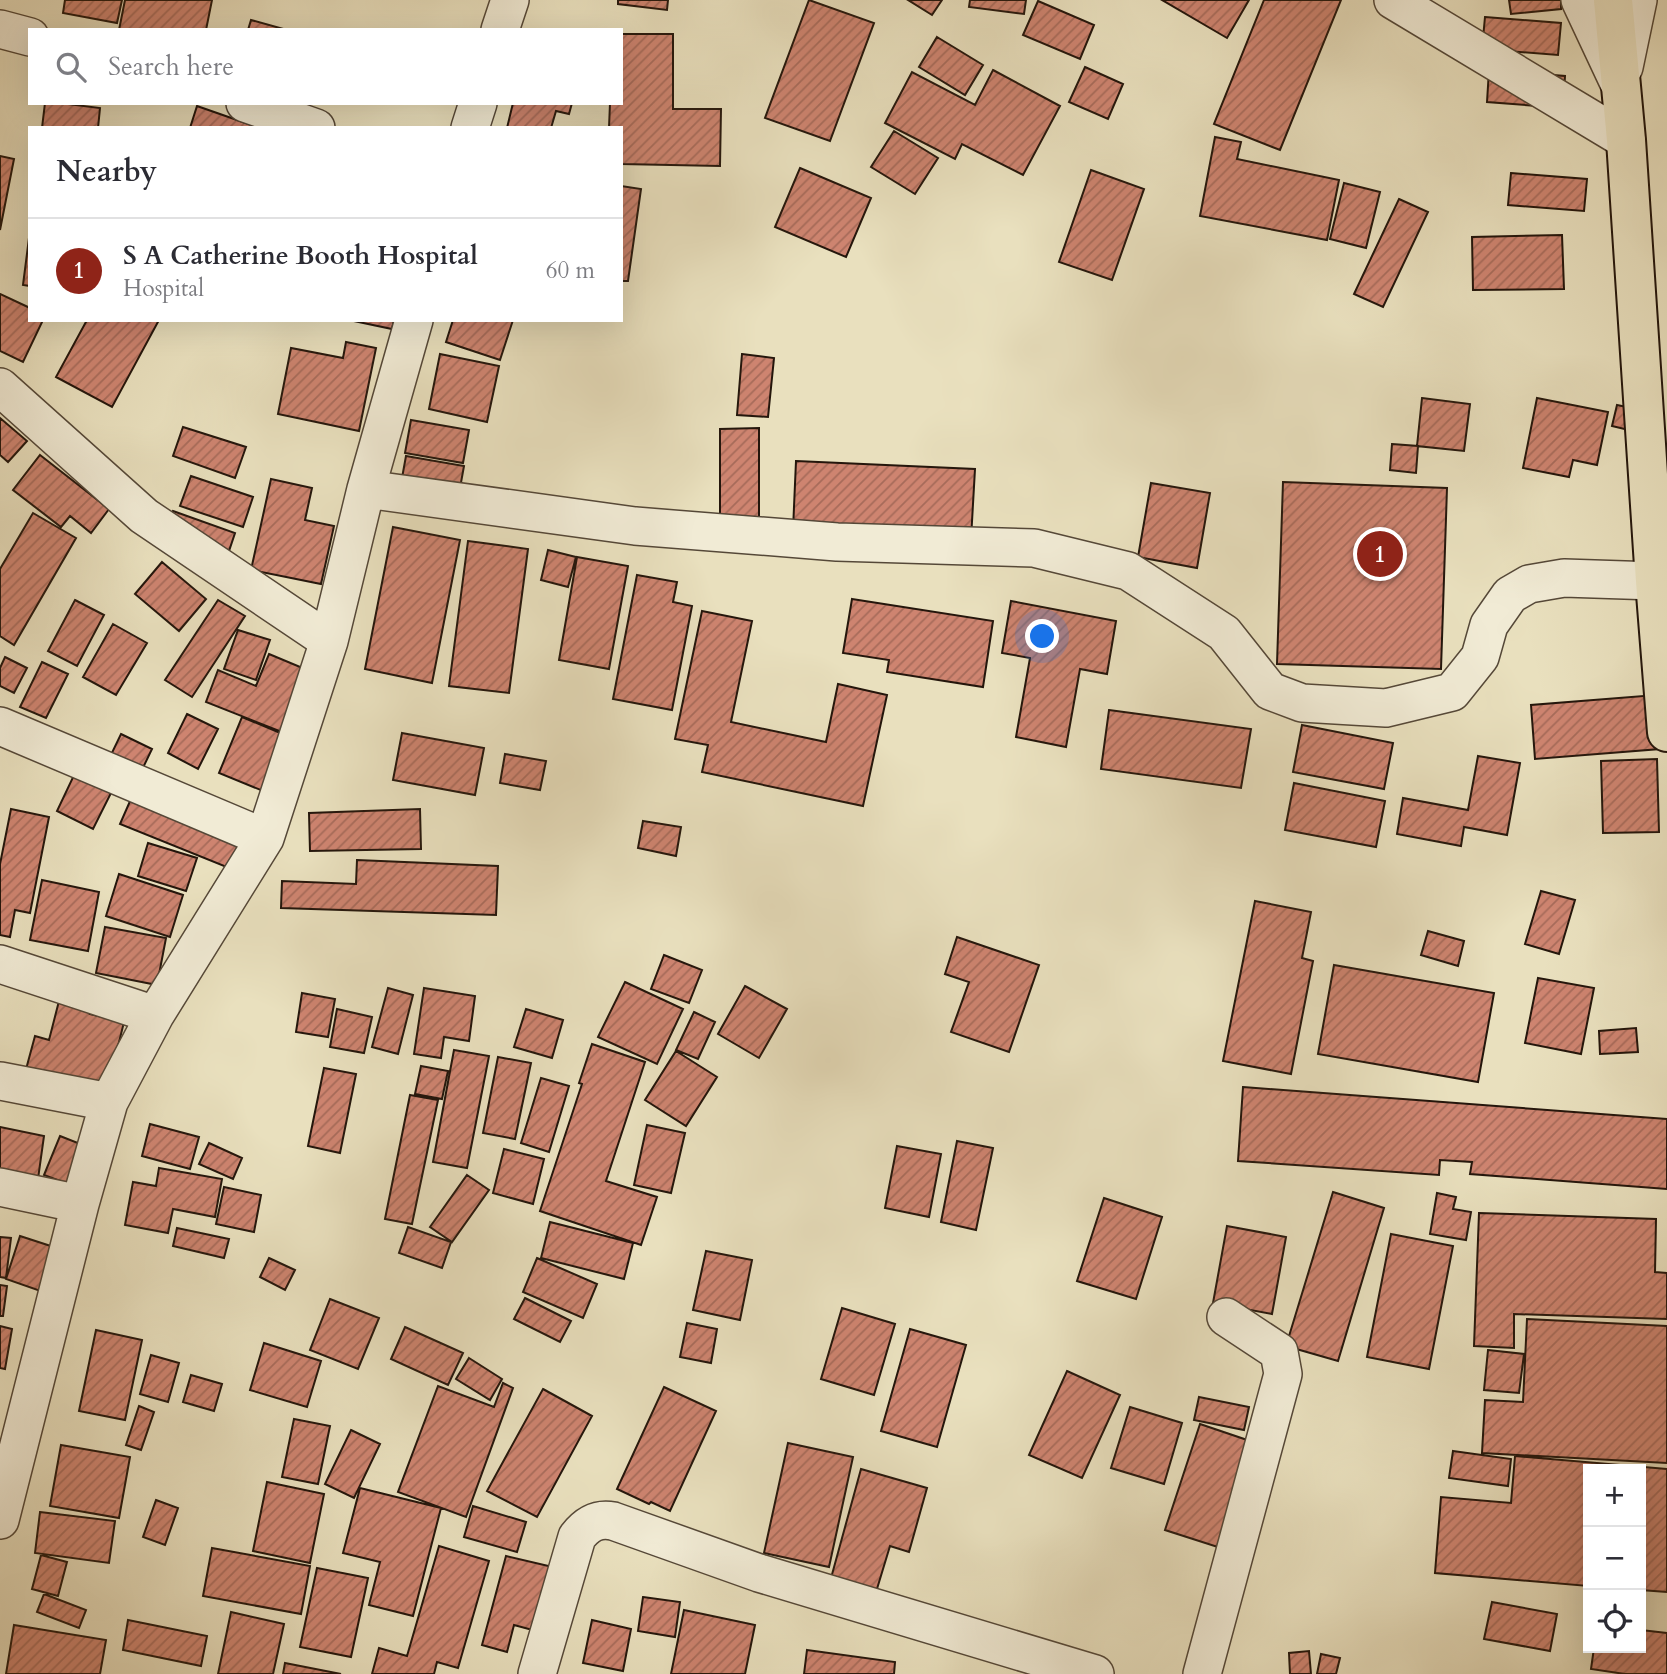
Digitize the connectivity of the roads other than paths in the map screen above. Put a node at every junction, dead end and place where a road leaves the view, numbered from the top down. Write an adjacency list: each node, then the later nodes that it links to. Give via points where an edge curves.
1 (510, 0): 6 (street)
2 (1393, 0): 14 (street)
3 (1580, 0): 9 (street)
4 (1613, 0): 9 (main road)
5 (1639, 0): 9 (street)
6 (501, 28)
7 (0, 29): 8 (street)
8 (28, 36)
9 (1620, 85): 14 (main road)
10 (251, 105): 12 (street)
11 (477, 105): 13 (street)
12 (310, 126)
13 (471, 126)
14 (1626, 140): 18 (main road)
15 (413, 322): 17 (street)
16 (0, 387): 19 (street, via 144,516)
17 (366, 489): 18 (street, via 635,526 837,542 1034,548 1128,571 1224,633 1270,691 1302,703 1387,708 1452,692 1480,657 1489,625 1510,595 1529,584 1564,578); 19 (street)
18 (1654, 581): 21 (main road)
19 (329, 641): 22 (street)
20 (0, 726): 22 (street)
21 (1667, 732)
22 (265, 838): 24 (street)
23 (0, 964): 24 (street)
24 (155, 1015): 26 (street)
25 (0, 1081): 26 (street)
26 (109, 1102): 28 (street)
27 (0, 1187): 28 (street)
28 (80, 1204): 30 (street)
29 (1226, 1317): 34 (street, via 1279,1352 1283,1374)
30 (15, 1395): 31 (street)
31 (0, 1520)
32 (537, 1674): 33 (street, via 577,1536 603,1519 759,1573)
33 (1095, 1674)
34 (1202, 1674)

